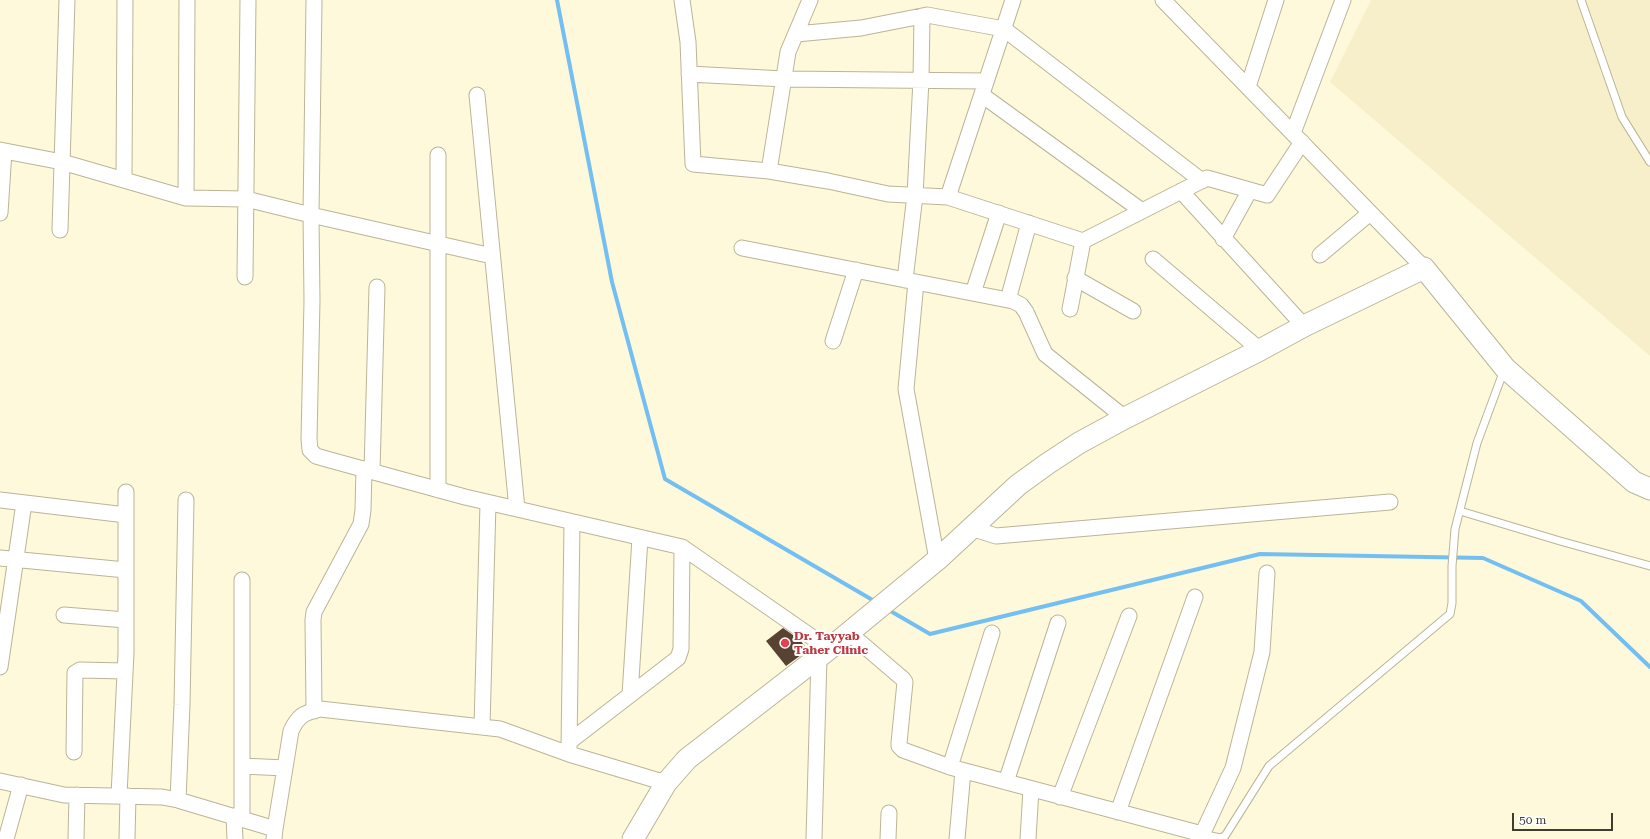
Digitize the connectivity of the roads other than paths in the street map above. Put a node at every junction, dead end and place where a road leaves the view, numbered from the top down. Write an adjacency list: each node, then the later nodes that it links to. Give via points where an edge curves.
1 (67, 0): 26 (street)
2 (125, 0): 29 (street)
3 (187, 0): 35 (street)
4 (248, 0): 36 (street)
5 (314, 0): 41 (street)
6 (682, 0): 16 (street, via 688,42)
7 (810, 0): 15 (street)
8 (1013, 0): 14 (street)
9 (1276, 0): 20 (street)
10 (1343, 0): 23 (street)
11 (1581, 0): 27 (lane, via 1622,116)
12 (1171, 3): 20 (street)
13 (922, 16): 14 (street); 15 (street, via 861,28); 18 (street)
14 (1004, 29): 19 (street); 30 (street)
15 (796, 34): 17 (street, via 788,52)
16 (689, 74): 17 (street); 28 (street, via 694,164)
17 (784, 79): 18 (street); 28 (street)
18 (921, 80): 19 (street); 33 (street)
19 (986, 81): 22 (street)
20 (1248, 87): 23 (street)
21 (477, 95): 48 (street)
22 (982, 95): 34 (street); 37 (street)
23 (1297, 138): 31 (street, via 1267,195); 40 (street)
24 (2, 151): 26 (street); 38 (street)
25 (438, 155): 46 (street)
26 (62, 162): 29 (street); 43 (street)
27 (1650, 162)
28 (769, 170): 33 (street, via 888,194)
29 (124, 180): 35 (street)
30 (1202, 181): 31 (street, via 1207,178); 32 (street)
31 (1250, 190): 44 (street)
32 (1181, 191): 37 (street); 44 (street)
33 (915, 195): 34 (street); 55 (street)
34 (948, 196): 39 (street)
35 (186, 198): 36 (street)
36 (246, 199): 41 (street); 53 (street)
37 (1142, 211): 45 (street)
38 (0, 212)
39 (999, 213): 42 (street); 57 (street)
40 (1370, 213): 49 (street); 51 (street)
41 (311, 215): 46 (street); 66 (street, via 310,450 316,456)
42 (1029, 223): 45 (street); 58 (street)
43 (60, 230)
44 (1224, 239): 61 (street)
45 (1083, 241): 54 (street)
46 (438, 243): 48 (street); 68 (street)
47 (742, 248): 52 (street)
48 (492, 256): 75 (street)
49 (1320, 256)
50 (1153, 259): 63 (street)
51 (1424, 268): 61 (street); 64 (street)
52 (856, 270): 55 (street); 62 (street)
53 (245, 277)
54 (1076, 278): 59 (street); 60 (street)
55 (911, 281): 57 (street); 84 (street, via 906,389)
56 (377, 287): 66 (street)
57 (973, 293): 58 (street)
58 (1008, 300): 65 (street, via 1021,305 1026,312 1045,354)
59 (1070, 309)
60 (1133, 311)
61 (1304, 326): 63 (street)
62 (833, 341)
63 (1260, 350): 65 (street)
64 (1505, 368): 67 (street, via 1634,482); 76 (lane, via 1477,443)
65 (1125, 418): 79 (street, via 1047,464 1018,485)
66 (368, 470): 68 (street); 101 (street, via 361,524 314,612)
67 (1650, 489)
68 (438, 490): 74 (street)
69 (126, 492): 77 (street)
70 (0, 500): 73 (street)
71 (186, 500): 116 (street)
72 (1390, 502): 79 (street, via 996,536)
73 (24, 503): 77 (street); 83 (street)
74 (488, 503): 75 (street); 102 (street)
75 (516, 509): 78 (street)
76 (1460, 511): 85 (lane); 121 (lane, via 1455,529 1452,603 1448,617 1269,766 1225,836)
77 (126, 515): 86 (street)
78 (572, 522): 80 (street); 103 (street)
79 (971, 528): 84 (street)
80 (640, 538): 81 (street); 100 (street)
81 (682, 547): 97 (street); 100 (street, via 680,654)
82 (0, 558): 83 (street)
83 (16, 560): 86 (street); 92 (street)
84 (937, 560): 95 (street)
85 (1650, 566)
86 (126, 570): 93 (street)
87 (1267, 572): 121 (street, via 1262,652 1233,768)
88 (242, 580): 105 (street)
89 (1195, 596): 117 (street)
90 (64, 615): 93 (street)
91 (1128, 616): 115 (street)
92 (3, 619): 98 (street)
93 (126, 620): 99 (street)
94 (1058, 622): 110 (street)
95 (856, 626): 97 (street); 107 (street, via 905,682 899,743 901,748)
96 (992, 633): 107 (street)
97 (824, 653): 109 (street, via 687,759); 127 (street)
98 (0, 668)
99 (125, 671): 104 (street, via 80,670 75,673); 114 (street)
100 (630, 695): 103 (street)
101 (314, 711): 102 (street, via 320,709); 106 (street, via 307,712 297,720 291,731)
102 (482, 727): 103 (street, via 500,729)
103 (569, 748): 109 (street)
104 (74, 752)
105 (242, 766): 106 (street); 119 (street)
106 (285, 768): 120 (street)
107 (956, 769): 110 (street); 129 (street)
108 (0, 781): 111 (street)
109 (666, 782): 126 (street)
110 (1006, 782): 112 (street)
111 (21, 785): 113 (street, via 64,795); 122 (street)
112 (1031, 789): 115 (street); 130 (street)
113 (77, 795): 114 (street); 123 (street)
114 (123, 796): 116 (street, via 154,796); 124 (street)
115 (1060, 797): 117 (street)
116 (178, 800): 119 (street)
117 (1118, 812): 121 (street)
118 (889, 813): 128 (street)
119 (238, 817): 120 (street); 125 (street)
120 (274, 834)
121 (1201, 837)
122 (6, 839)
123 (76, 839)
124 (127, 839)
125 (235, 839)
126 (633, 839)
127 (814, 839)
128 (888, 839)
129 (957, 839)
130 (1028, 839)

